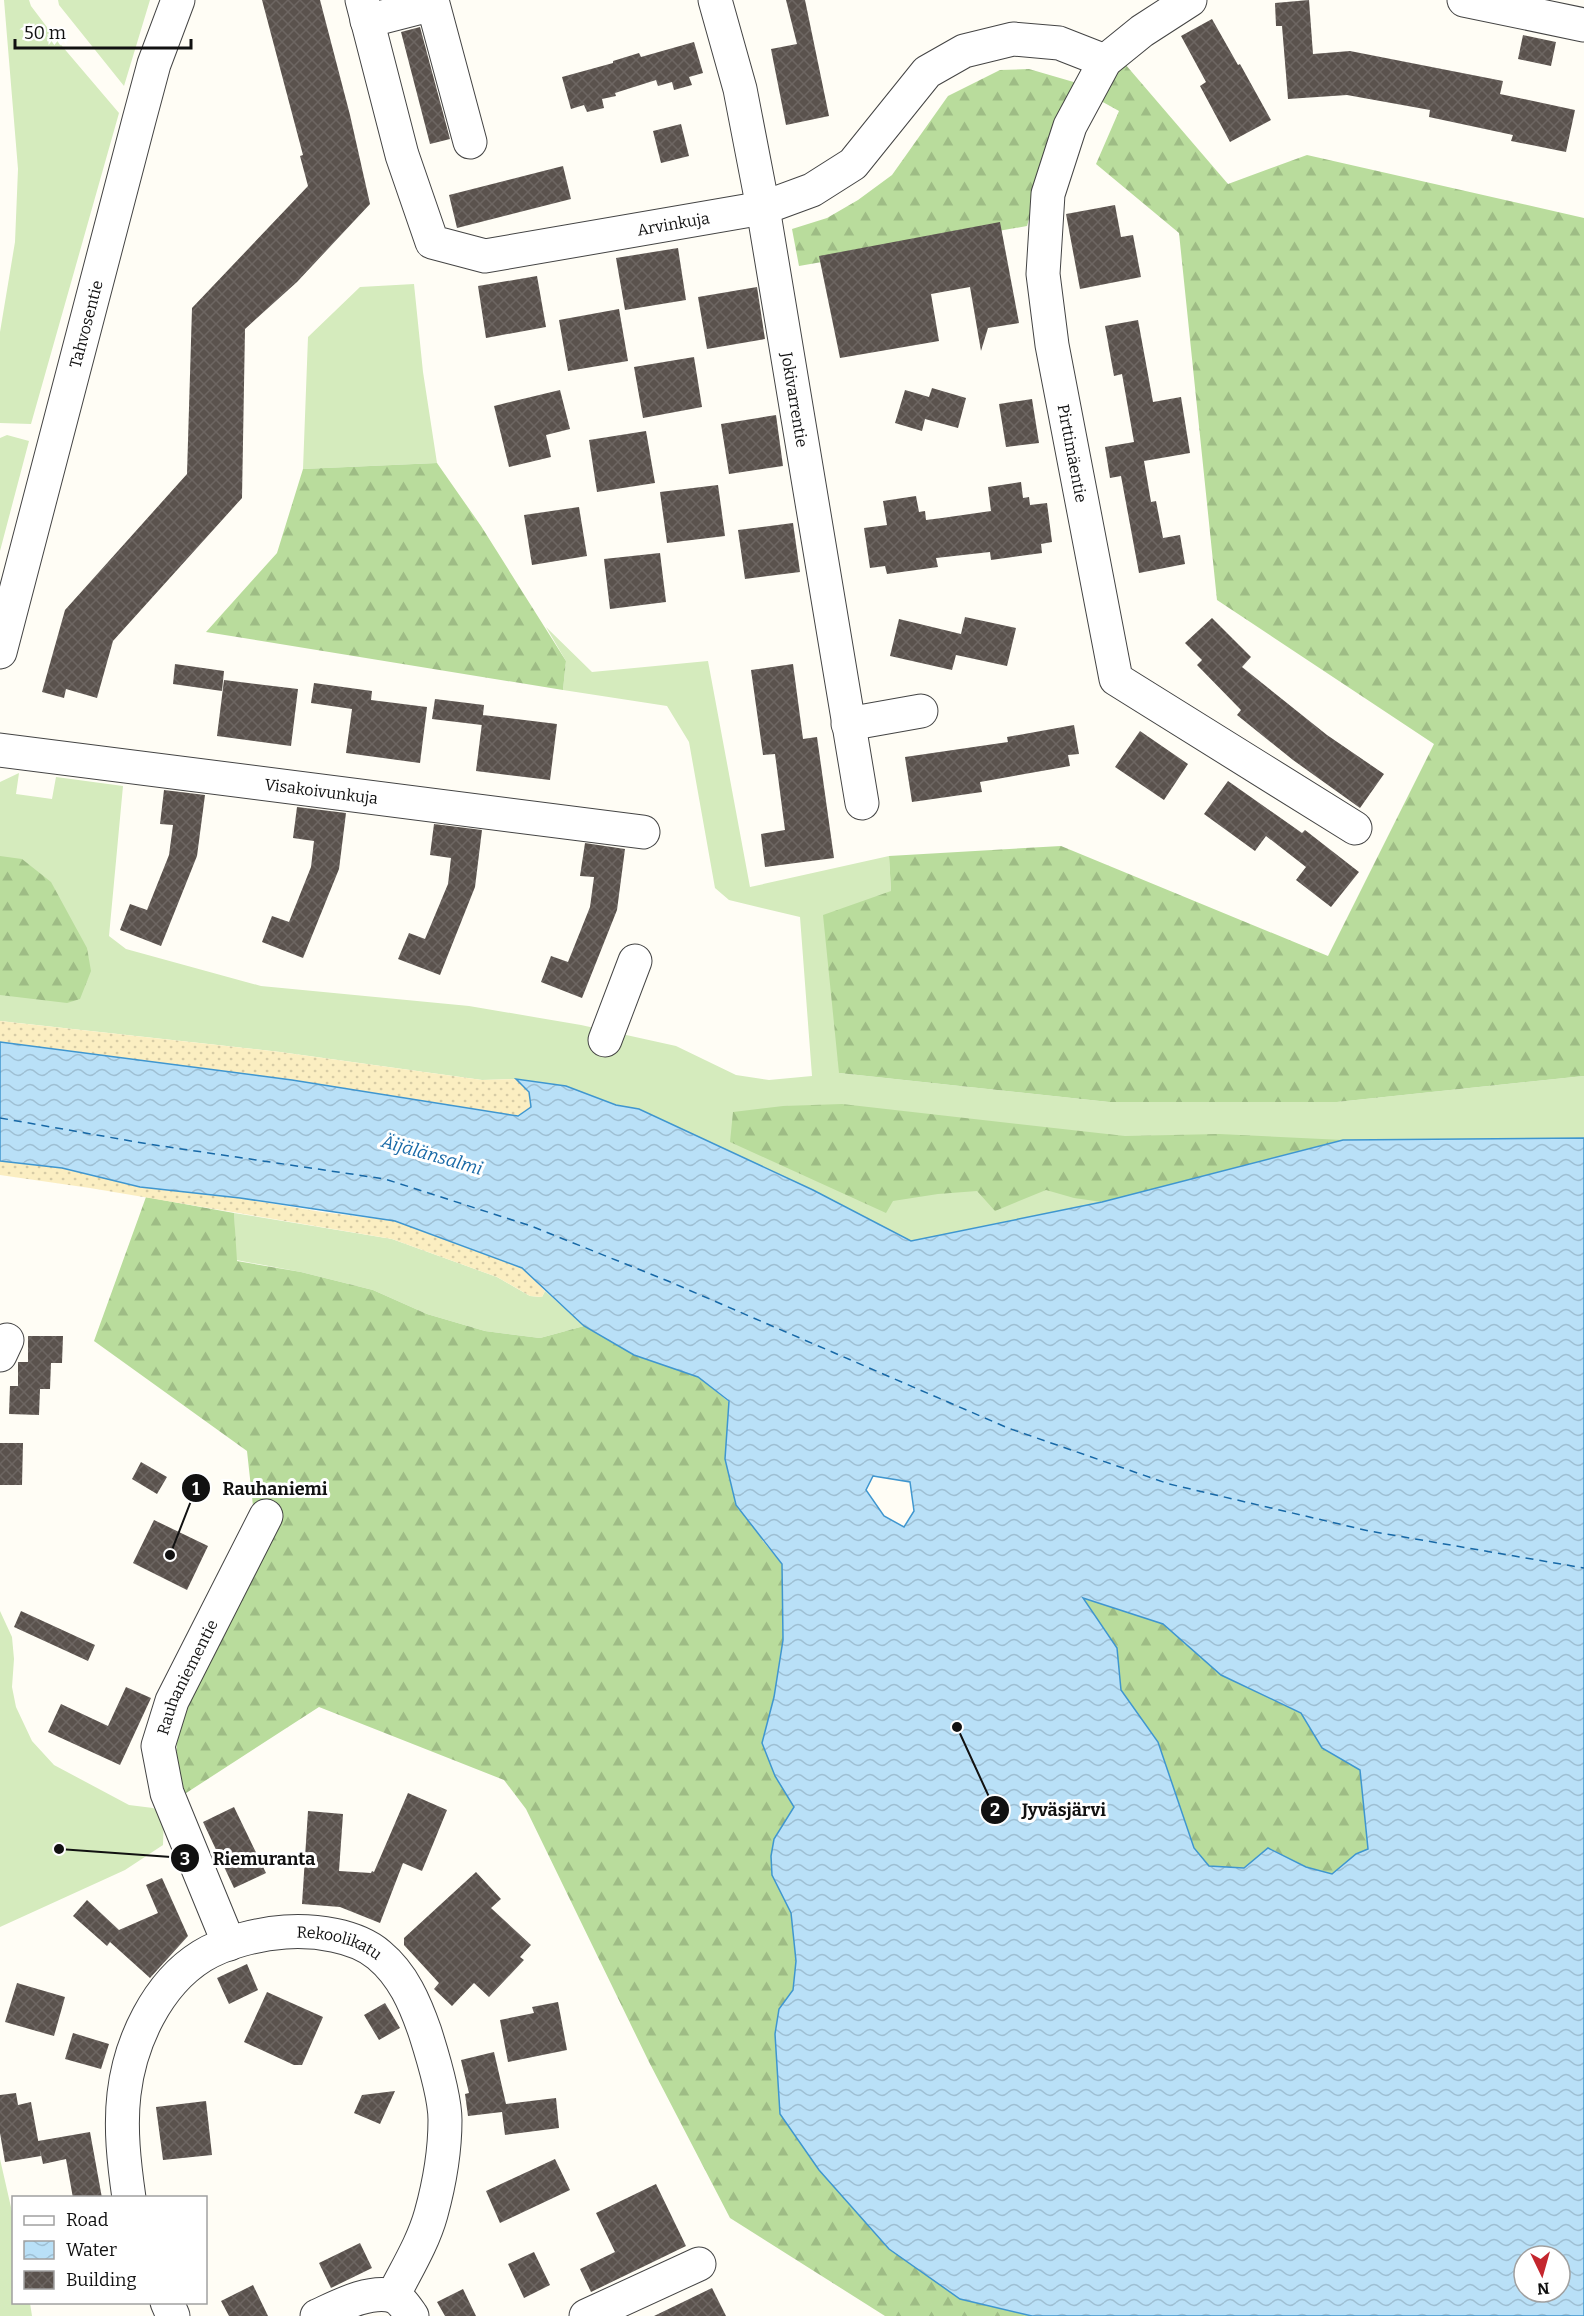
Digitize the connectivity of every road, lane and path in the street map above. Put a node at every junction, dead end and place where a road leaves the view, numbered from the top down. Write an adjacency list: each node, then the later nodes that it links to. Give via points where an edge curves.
1 (178, 0): 10 (street, Tahvosentie, via 154,64)
2 (715, 0): 9 (street, Jokivarrentie, via 740,89)
3 (1190, 0): 7 (street, Pirttimäentie)
4 (1464, 0): 6 (street)
5 (365, 10): 8 (street, via 433,4); 9 (street, Arvinkuja, via 402,155 432,242 485,256)
6 (1584, 25)
7 (1105, 61): 9 (street, Arvinkuja, via 1059,43 1013,39 964,51 927,72 853,164 812,190); 15 (street, Pirttimäentie, via 1070,126 1048,194 1043,274 1052,345 1116,679)
8 (470, 142)
9 (763, 207): 12 (street, Jokivarrentie)
10 (0, 652)
11 (921, 711): 12 (street)
12 (848, 724): 14 (street, Jokivarrentie)
13 (0, 750): 16 (street, Visakoivunkuja)
14 (862, 803)
15 (1355, 828)
16 (643, 832)
17 (635, 961): 18 (street)
18 (605, 1040)
19 (266, 1516): 20 (street, Rauhaniementie, via 172,1701 158,1746 167,1793)
20 (229, 1944): 21 (street, Rekoolikatu, via 202,1956 182,1973 159,1999 142,2027 124,2093 122,2132); 23 (street, Rekoolikatu, via 274,1933 310,1931 345,1938 378,1954 401,1977 420,2016 445,2119 431,2216 413,2259)
21 (129, 2196)
22 (699, 2264): 25 (street)
23 (403, 2306): 24 (street, via 369,2296)
24 (317, 2316)
25 (586, 2316)

